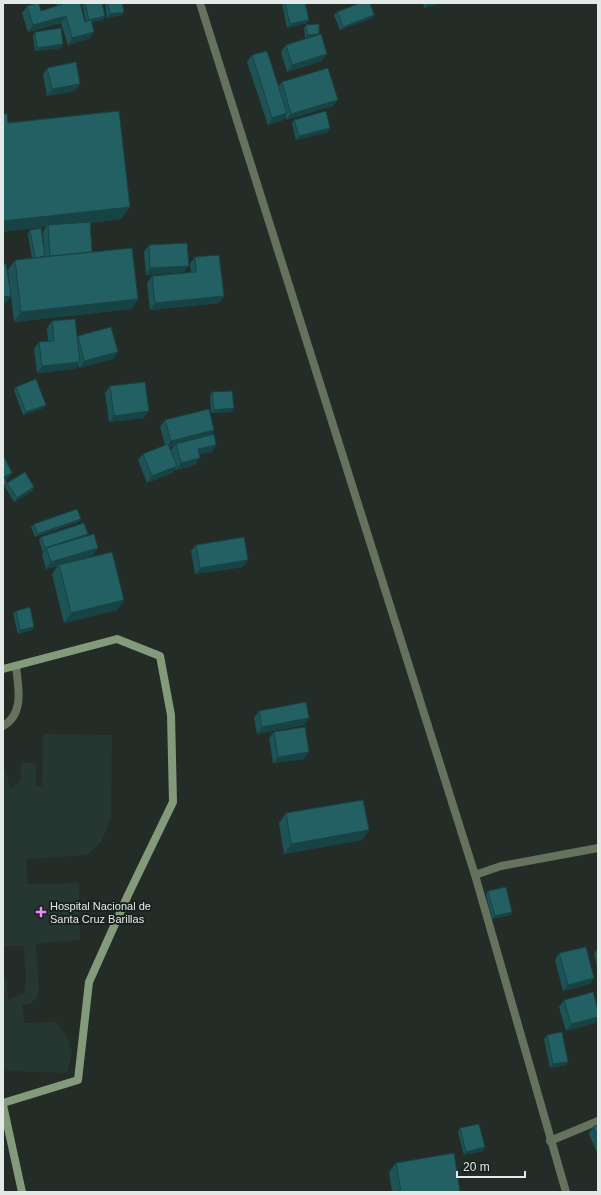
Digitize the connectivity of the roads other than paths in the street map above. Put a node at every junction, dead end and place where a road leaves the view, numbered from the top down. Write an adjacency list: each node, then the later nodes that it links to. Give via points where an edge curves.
1 (200, 3): 6 (street)
2 (16, 666): 3 (street); 4 (street, via 18,704 13,716); 7 (street, via 117,639 160,656 171,715 173,802 89,982 78,1080)
3 (3, 669)
4 (3, 726)
5 (598, 848): 6 (street, via 501,866)
6 (475, 875): 9 (street)
7 (3, 1104): 10 (street)
8 (598, 1121): 9 (street)
9 (550, 1141): 11 (street)
10 (22, 1192)
11 (566, 1192)

